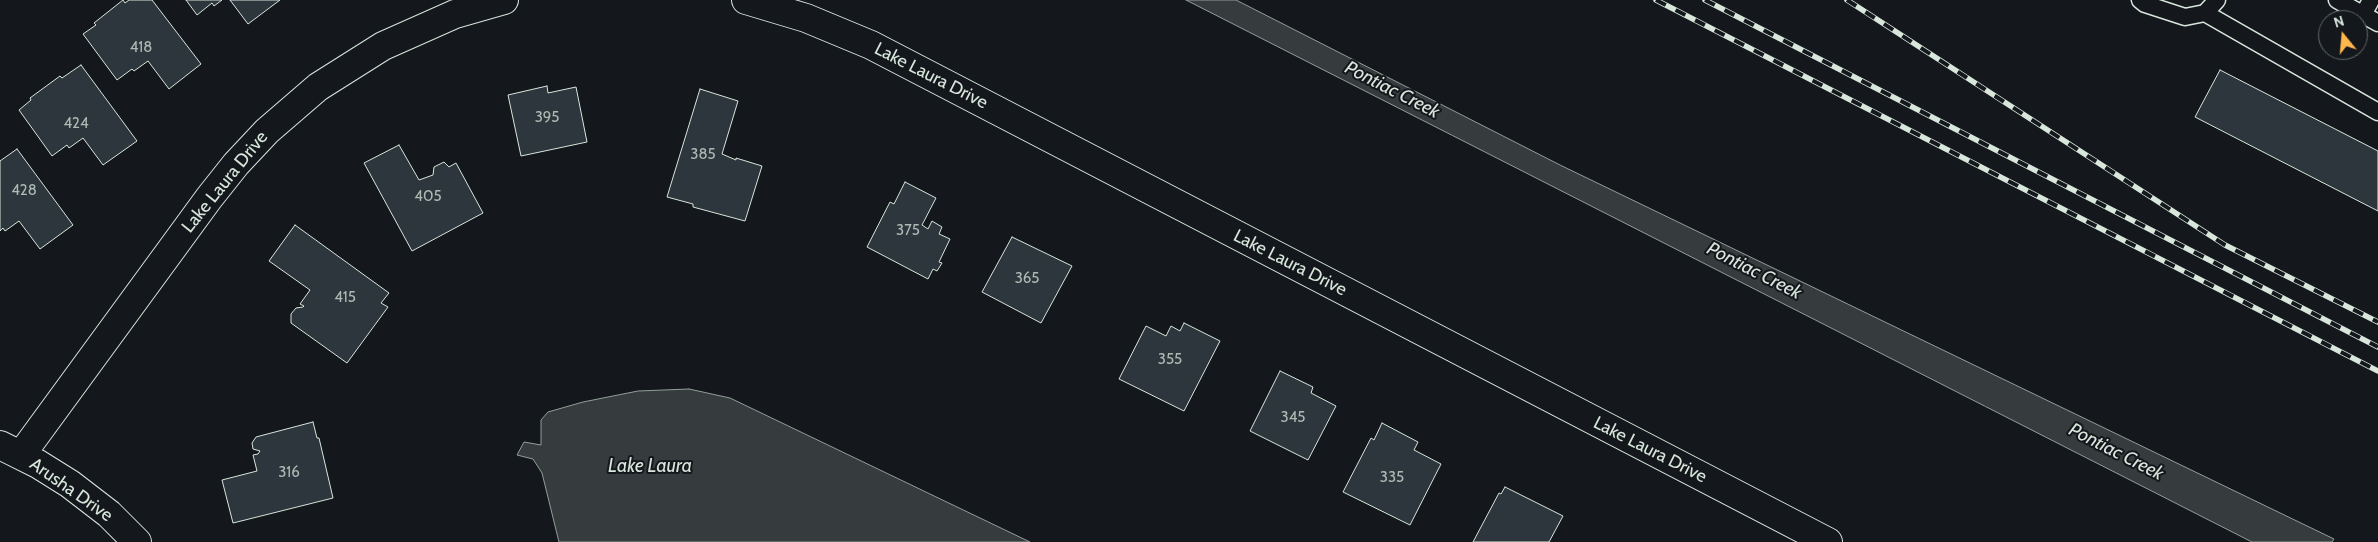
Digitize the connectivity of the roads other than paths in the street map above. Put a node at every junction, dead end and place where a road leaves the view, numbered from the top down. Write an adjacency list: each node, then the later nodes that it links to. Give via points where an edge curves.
1 (504, 0): 9 (street, Lake Laura Drive, via 455,14 382,46 318,87 266,131 236,164)
2 (746, 0): 11 (street, Lake Laura Drive, via 806,18 871,45)
3 (2140, 0): 7 (lane, via 2185,17)
4 (2218, 0): 7 (lane)
5 (2337, 0): 6 (lane)
6 (2356, 10)
7 (2205, 13): 8 (lane)
8 (2378, 112)
9 (11, 450): 10 (street, Arusha Drive, via 85,494)
10 (137, 542)
11 (1828, 542)

